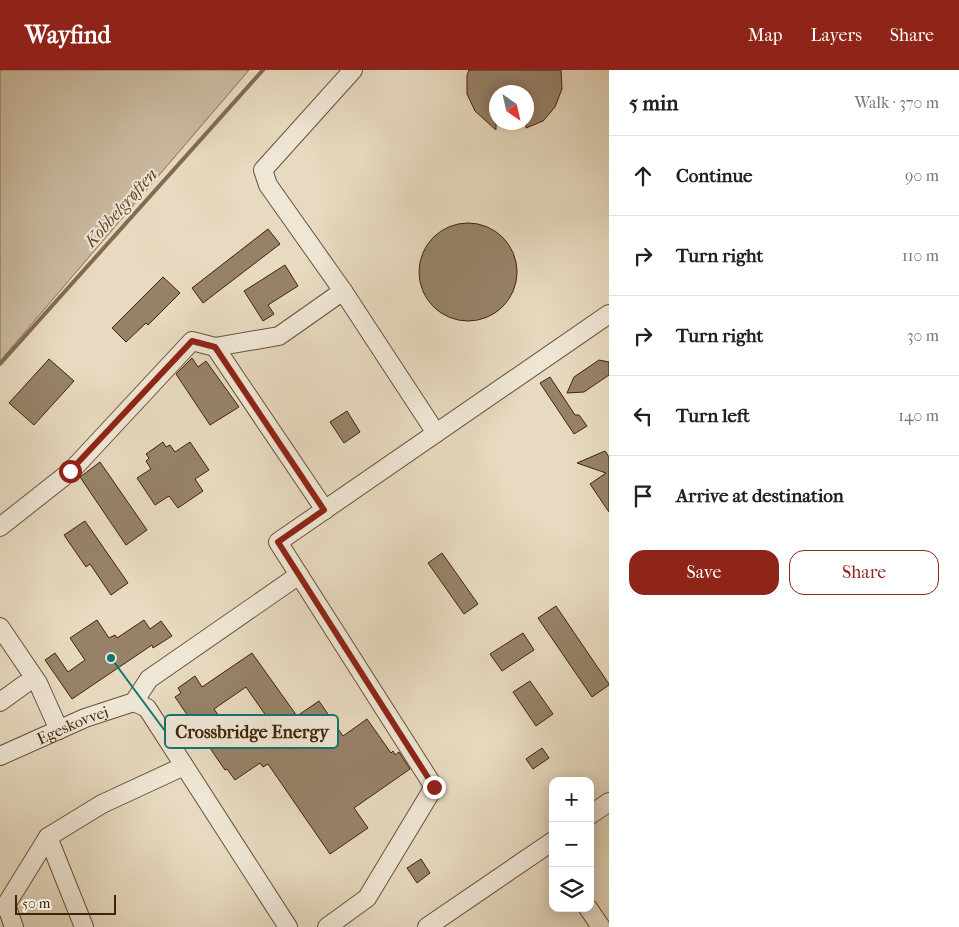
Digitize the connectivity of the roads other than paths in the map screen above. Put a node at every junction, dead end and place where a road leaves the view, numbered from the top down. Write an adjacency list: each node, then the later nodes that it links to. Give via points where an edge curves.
1 (353, 70): 2 (lane, via 263,170 268,185)
2 (343, 291): 4 (lane, via 279,336); 5 (lane)
3 (609, 314): 5 (lane)
4 (215, 347): 6 (lane); 7 (lane, via 192,341 70,471)
5 (436, 433): 6 (lane)
6 (324, 510): 8 (lane, via 278,542)
7 (0, 528)
8 (299, 575): 12 (lane, via 149,679); 24 (lane, via 434,787 367,898)
9 (0, 627): 13 (lane, via 38,683)
10 (26, 684): 11 (lane)
11 (0, 702)
12 (140, 705): 13 (lane, Egeskovvej, via 85,718); 15 (lane)
13 (59, 730): 14 (lane, Egeskovvej)
14 (0, 756)
15 (184, 766): 18 (lane, via 102,804); 23 (lane)
16 (609, 802): 17 (lane)
17 (594, 812)
18 (48, 837): 21 (lane, via 6,905); 22 (lane)
19 (549, 849): 25 (lane)
20 (591, 912): 26 (lane)
21 (14, 927)
22 (84, 927)
23 (288, 927)
24 (327, 927)
25 (427, 927)
26 (601, 927)

